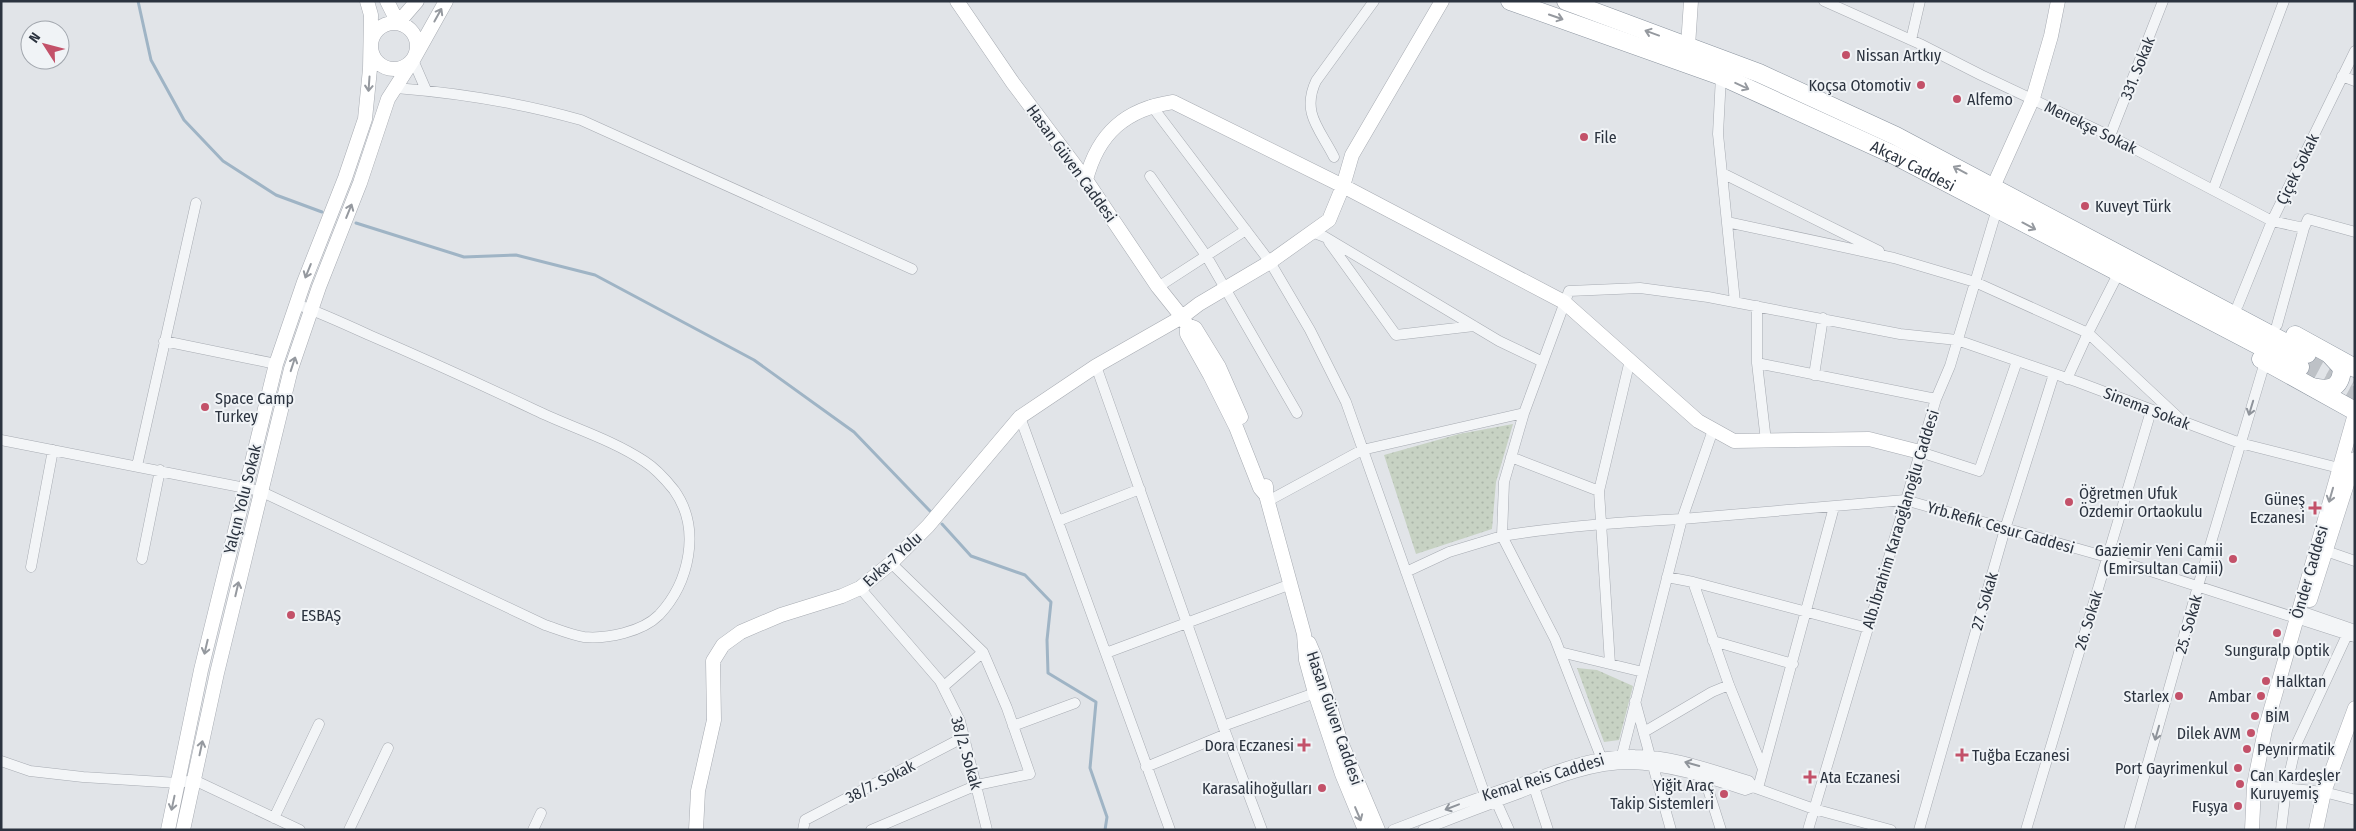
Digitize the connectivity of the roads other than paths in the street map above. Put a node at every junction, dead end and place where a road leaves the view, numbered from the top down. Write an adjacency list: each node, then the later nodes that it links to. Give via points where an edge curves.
1 (367, 1): 18 (street, Yalçın Yolu Sokak, via 371,15)
2 (387, 1): 16 (street)
3 (417, 1): 16 (street)
4 (446, 1): 21 (street, Yalçın Yolu Sokak, one-way to 4)
5 (957, 1): 33 (street, Hasan Güven Caddesi, via 1013,83)
6 (1374, 1): 30 (street, via 1311,91 1310,113)
7 (1442, 1): 34 (street, via 1352,155)
8 (1510, 1): 22 (highway, Akçay Caddesi, one-way to 22)
9 (1566, 1): 19 (highway, Akçay Caddesi, one-way to 9)
10 (1692, 1): 19 (street)
11 (1824, 1): 17 (street, Menekşe Sokak)
12 (1920, 1): 17 (street)
13 (2058, 1): 27 (street)
14 (2163, 1): 29 (street, 331. Sokak)
15 (2284, 1): 36 (street)
16 (398, 23): 18 (street, via 383,25); 21 (street, via 406,26 416,37 417,53)
17 (1911, 40): 27 (street, Menekşe Sokak)
18 (370, 44): 21 (street, via 374,59 386,69 401,69); 58 (street, Yalçın Yolu Sokak, one-way to 58, via 365,119 346,178)
19 (1688, 46): 35 (highway, Akçay Caddesi, one-way to 19, via 1896,136 1777,81)
20 (2355, 50): 23 (street, Çiçek Sokak)
21 (413, 60): 25 (street, Yalçın Yolu Sokak); 26 (street)
22 (1721, 76): 31 (street, via 1718,134); 38 (highway, Akçay Caddesi, one-way to 38, via 1894,155)
23 (2342, 76): 24 (street); 39 (street, Çiçek Sokak)
24 (2355, 82)
25 (396, 88): 26 (street); 61 (street, Yalçın Yolu Sokak, one-way to 25, via 388,99)
26 (426, 90): 51 (street, via 542,109 581,120)
27 (2033, 98): 29 (street, Menekşe Sokak); 35 (street)
28 (1151, 105): 33 (street, via 1125,118 1106,135 1091,161); 34 (street, via 1173,102); 43 (street)
29 (2110, 136): 36 (street, Menekşe Sokak)
30 (1334, 157)
31 (1722, 173): 40 (street); 49 (street)
32 (1150, 176): 48 (street)
33 (1086, 180): 54 (street, Hasan Güven Caddesi)
34 (1343, 186): 44 (street, Evka-7 Yolu, via 1329,220); 56 (street)
35 (1993, 187): 45 (highway, Akçay Caddesi)
36 (2212, 190): 39 (street, Menekşe Sokak)
37 (196, 203): 68 (street)
38 (1997, 209): 47 (highway, Akçay Caddesi, one-way to 47); 53 (street, Alb.İbrahim Karaoğlanoğlu Caddesi)
39 (2272, 221): 41 (street, Çiçek Sokak); 59 (street)
40 (1727, 222): 49 (street); 57 (street)
41 (2304, 228): 42 (street, via 2308,219); 64 (street)
42 (2354, 228)
43 (1246, 230): 48 (street); 50 (street)
44 (1312, 232): 46 (street); 50 (street, Evka-7 Yolu)
45 (2080, 233): 47 (highway, Akçay Caddesi, via 2304,361); 59 (highway, via 2172,270)
46 (1325, 237): 65 (street); 65 (street, via 1396,335)
47 (2070, 248): 52 (highway)
48 (1206, 257): 54 (street); 55 (street)
49 (1894, 258): 53 (street)
50 (1270, 262): 55 (street, Evka-7 Yolu); 94 (street, via 1310,330 1346,402)
51 (912, 269)
52 (2116, 278): 66 (street); 73 (highway)
53 (1975, 282): 66 (street); 67 (street, Alb.İbrahim Karaoğlanoğlu Caddesi)
54 (1158, 287): 63 (street, Hasan Güven Caddesi)
55 (1225, 289): 63 (street, Evka-7 Yolu, via 1199,304); 84 (street)
56 (1564, 302): 57 (street, Sinema Sokak, via 1569,291 1640,288); 70 (street); 72 (street)
57 (1735, 302): 60 (street, Sinema Sokak)
58 (296, 304): 61 (street); 75 (street, Yalçın Yolu Sokak)
59 (2238, 305): 64 (highway)
60 (1757, 306): 62 (street, Sinema Sokak); 74 (street)
61 (312, 309): 103 (street, Yalçın Yolu Sokak, one-way to 61, via 291,369); 103 (street, via 644,461 674,490 685,512 690,538 688,559 678,590 657,616 637,628 607,637 583,637 545,625)
62 (1823, 318): 67 (street, Sinema Sokak, via 1900,334); 79 (street)
63 (1184, 321): 76 (street, Evka-7 Yolu); 105 (street, Hasan Güven Caddesi, via 1195,328 1234,400 1267,484)
64 (2277, 325): 69 (highway)
65 (1474, 326): 72 (street)
66 (2088, 333): 80 (street); 88 (street)
67 (1957, 340): 71 (street, Sinema Sokak); 82 (street, Alb.İbrahim Karaoğlanoğlu Caddesi)
68 (164, 341): 75 (street); 98 (street)
69 (2328, 353): 77 (highway); 81 (highway, via 2342,368 2342,378 2326,390)
70 (1630, 360): 89 (street, via 1698,421); 104 (street)
71 (2017, 361): 78 (street, Sinema Sokak); 95 (street, via 1979,471)
72 (1543, 362): 85 (street)
73 (2265, 362): 81 (highway); 92 (street, 25. Sokak, one-way to 92)
74 (1757, 363): 79 (street); 91 (street)
75 (276, 364): 101 (street, Yalçın Yolu Sokak)
76 (1096, 366): 87 (street, Evka-7 Yolu); 102 (street)
77 (2355, 368)
78 (2054, 374): 80 (street, Sinema Sokak); 111 (street, 27. Sokak)
79 (1814, 375): 82 (street)
80 (2067, 379): 83 (street, Sinema Sokak)
81 (2307, 386): 86 (highway)
82 (1936, 399): 95 (street, Alb.İbrahim Karaoğlanoğlu Caddesi)
83 (2151, 411): 88 (street, Sinema Sokak); 114 (street, 26. Sokak)
84 (1297, 413)
85 (1524, 413): 94 (street); 96 (street)
86 (2355, 413): 99 (street, Önder Caddesi)
87 (1020, 417): 109 (street); 117 (street, Evka-7 Yolu, via 928,526)
88 (2182, 422): 92 (street, Sinema Sokak)
89 (1713, 430): 91 (street, via 1734,441); 108 (street)
90 (1, 440): 93 (street)
91 (1766, 441): 95 (street, via 1869,439)
92 (2240, 443): 99 (street, Sinema Sokak); 123 (street, 25. Sokak)
93 (53, 450): 98 (street); 118 (street)
94 (1362, 450): 105 (street); 119 (street)
95 (1920, 452): 106 (street, Alb.İbrahim Karaoğlanoğlu Caddesi)
96 (1512, 458): 104 (street); 112 (street, via 1504,482)
97 (2355, 459): 113 (street, Önder Caddesi)
98 (138, 466): 100 (street)
99 (2339, 468): 126 (street, Önder Caddesi, one-way to 126)
100 (160, 470): 101 (street); 115 (street)
101 (244, 488): 103 (street); 159 (street, Yalçın Yolu Sokak, one-way to 159)
102 (1140, 489): 109 (street); 127 (street)
103 (260, 491): 158 (street, Yalçın Yolu Sokak, one-way to 103)
104 (1599, 491): 110 (street)
105 (1267, 498): 122 (street, Hasan Güven Caddesi)
106 (1905, 500): 107 (street); 111 (street, Yrb.Refik Cesur Caddesi); 128 (street, Alb.İbrahim Karaoğlanoğlu Caddesi)
107 (1834, 507): 108 (street); 125 (street)
108 (1682, 519): 110 (street); 120 (street)
109 (1058, 521): 134 (street)
110 (1600, 524): 112 (street); 135 (street)
111 (2005, 529): 114 (street, Yrb.Refik Cesur Caddesi); 193 (street, 27. Sokak)
112 (1502, 536): 119 (street, via 1449,552); 133 (street)
113 (2326, 550): 116 (street); 126 (street, Önder Caddesi)
114 (2107, 557): 123 (street, Yrb.Refik Cesur Caddesi); 194 (street, 26. Sokak)
115 (142, 560)
116 (2355, 561)
117 (890, 564): 124 (street, Evka-7 Yolu); 132 (street)
118 (31, 567)
119 (1406, 572): 166 (street)
120 (1667, 576): 121 (street); 137 (street)
121 (1693, 582): 125 (street); 131 (street)
122 (1291, 584): 127 (street); 129 (street, Hasan Güven Caddesi)
123 (2198, 586): 126 (street, Yrb.Refik Cesur Caddesi); 195 (street, 25. Sokak, one-way to 195)
124 (860, 588): 139 (street, 38/2. Sokak); 177 (street, Evka-7 Yolu, via 741,632 717,652 712,669 714,720 698,791)
125 (1805, 612): 128 (street); 136 (street)
126 (2302, 617): 130 (street, Yrb.Refik Cesur Caddesi); 160 (street, Önder Caddesi, via 2265,730)
127 (1186, 622): 134 (street); 146 (street)
128 (1868, 628): 169 (street, Alb.İbrahim Karaoğlanoğlu Caddesi)
129 (1304, 634): 140 (street, Hasan Güven Caddesi, via 1306,660); 184 (street, Hasan Güven Caddesi, via 1316,657 1340,740)
130 (2352, 634): 164 (street, via 2296,745)
131 (1713, 641): 136 (street); 138 (street)
132 (982, 652): 139 (street); 145 (street)
133 (1560, 652): 135 (street); 152 (street)
134 (1106, 653): 155 (street)
135 (1610, 664): 137 (street)
136 (1793, 664): 156 (street)
137 (1642, 672): 141 (street)
138 (1729, 685): 147 (street); 156 (street)
139 (943, 687): 148 (street, 38/2. Sokak)
140 (1315, 693): 146 (street); 183 (street, Hasan Güven Caddesi, one-way to 183)
141 (1635, 701): 147 (street); 150 (street)
142 (1075, 703): 145 (street)
143 (2355, 708): 165 (street)
144 (319, 724): 171 (street)
145 (1013, 726): 161 (street, via 1030,774)
146 (1224, 730): 155 (street); 182 (street)
147 (1644, 732): 151 (street)
148 (964, 737): 161 (street, 38/2. Sokak); 178 (street, 38/7. Sokak, via 804,820)
149 (388, 748): 175 (street)
150 (1622, 755): 151 (street, Kemal Reis Caddesi); 152 (street, Kemal Reis Caddesi)
151 (1650, 756): 163 (street, Kemal Reis Caddesi, one-way to 151, via 1749,781 1720,772)
152 (1601, 757): 166 (street, Kemal Reis Caddesi)
153 (1, 760): 159 (street, via 30,771)
154 (1653, 766): 157 (street, Kemal Reis Caddesi); 162 (street, Kemal Reis Caddesi, via 1597,767); 189 (street)
155 (1146, 767): 181 (street)
156 (1763, 768): 163 (street)
157 (1708, 778): 163 (street, Kemal Reis Caddesi, via 1746,790); 190 (street, via 1707,786)
158 (194, 780): 159 (street); 171 (street); 173 (street, Yalçın Yolu Sokak)
159 (178, 783): 172 (street, Yalçın Yolu Sokak, one-way to 172)
160 (2254, 785): 164 (street); 196 (street, Önder Caddesi)
161 (977, 786): 179 (street); 180 (street, 38/2. Sokak)
162 (1534, 787): 168 (street, Kemal Reis Caddesi); 188 (street)
163 (1755, 788): 169 (street, Kemal Reis Caddesi)
164 (2286, 789): 165 (street); 197 (street)
165 (2324, 792): 167 (street); 198 (street)
166 (1485, 795): 185 (street, Kemal Reis Caddesi, one-way to 185)
167 (2355, 800)
168 (1496, 802): 186 (street, Kemal Reis Caddesi); 187 (street)
169 (1814, 809): 191 (street, Alb.İbrahim Karaoğlanoğlu Caddesi); 192 (street, Kemal Reis Caddesi)
170 (541, 814): 176 (street)
171 (274, 818): 174 (street)
172 (168, 830)
173 (183, 830)
174 (300, 830)
175 (349, 830)
176 (533, 830)
177 (696, 830)
178 (803, 830)
179 (871, 830)
180 (986, 830)
181 (1170, 830)
182 (1262, 830)
183 (1365, 830)
184 (1378, 830)
185 (1393, 830)
186 (1423, 830)
187 (1509, 830)
188 (1548, 830)
189 (1671, 830)
190 (1721, 830)
191 (1808, 830)
192 (1891, 830)
193 (1919, 830)
194 (2026, 830)
195 (2129, 830)
196 (2252, 830)
197 (2281, 830)
198 (2316, 830)

